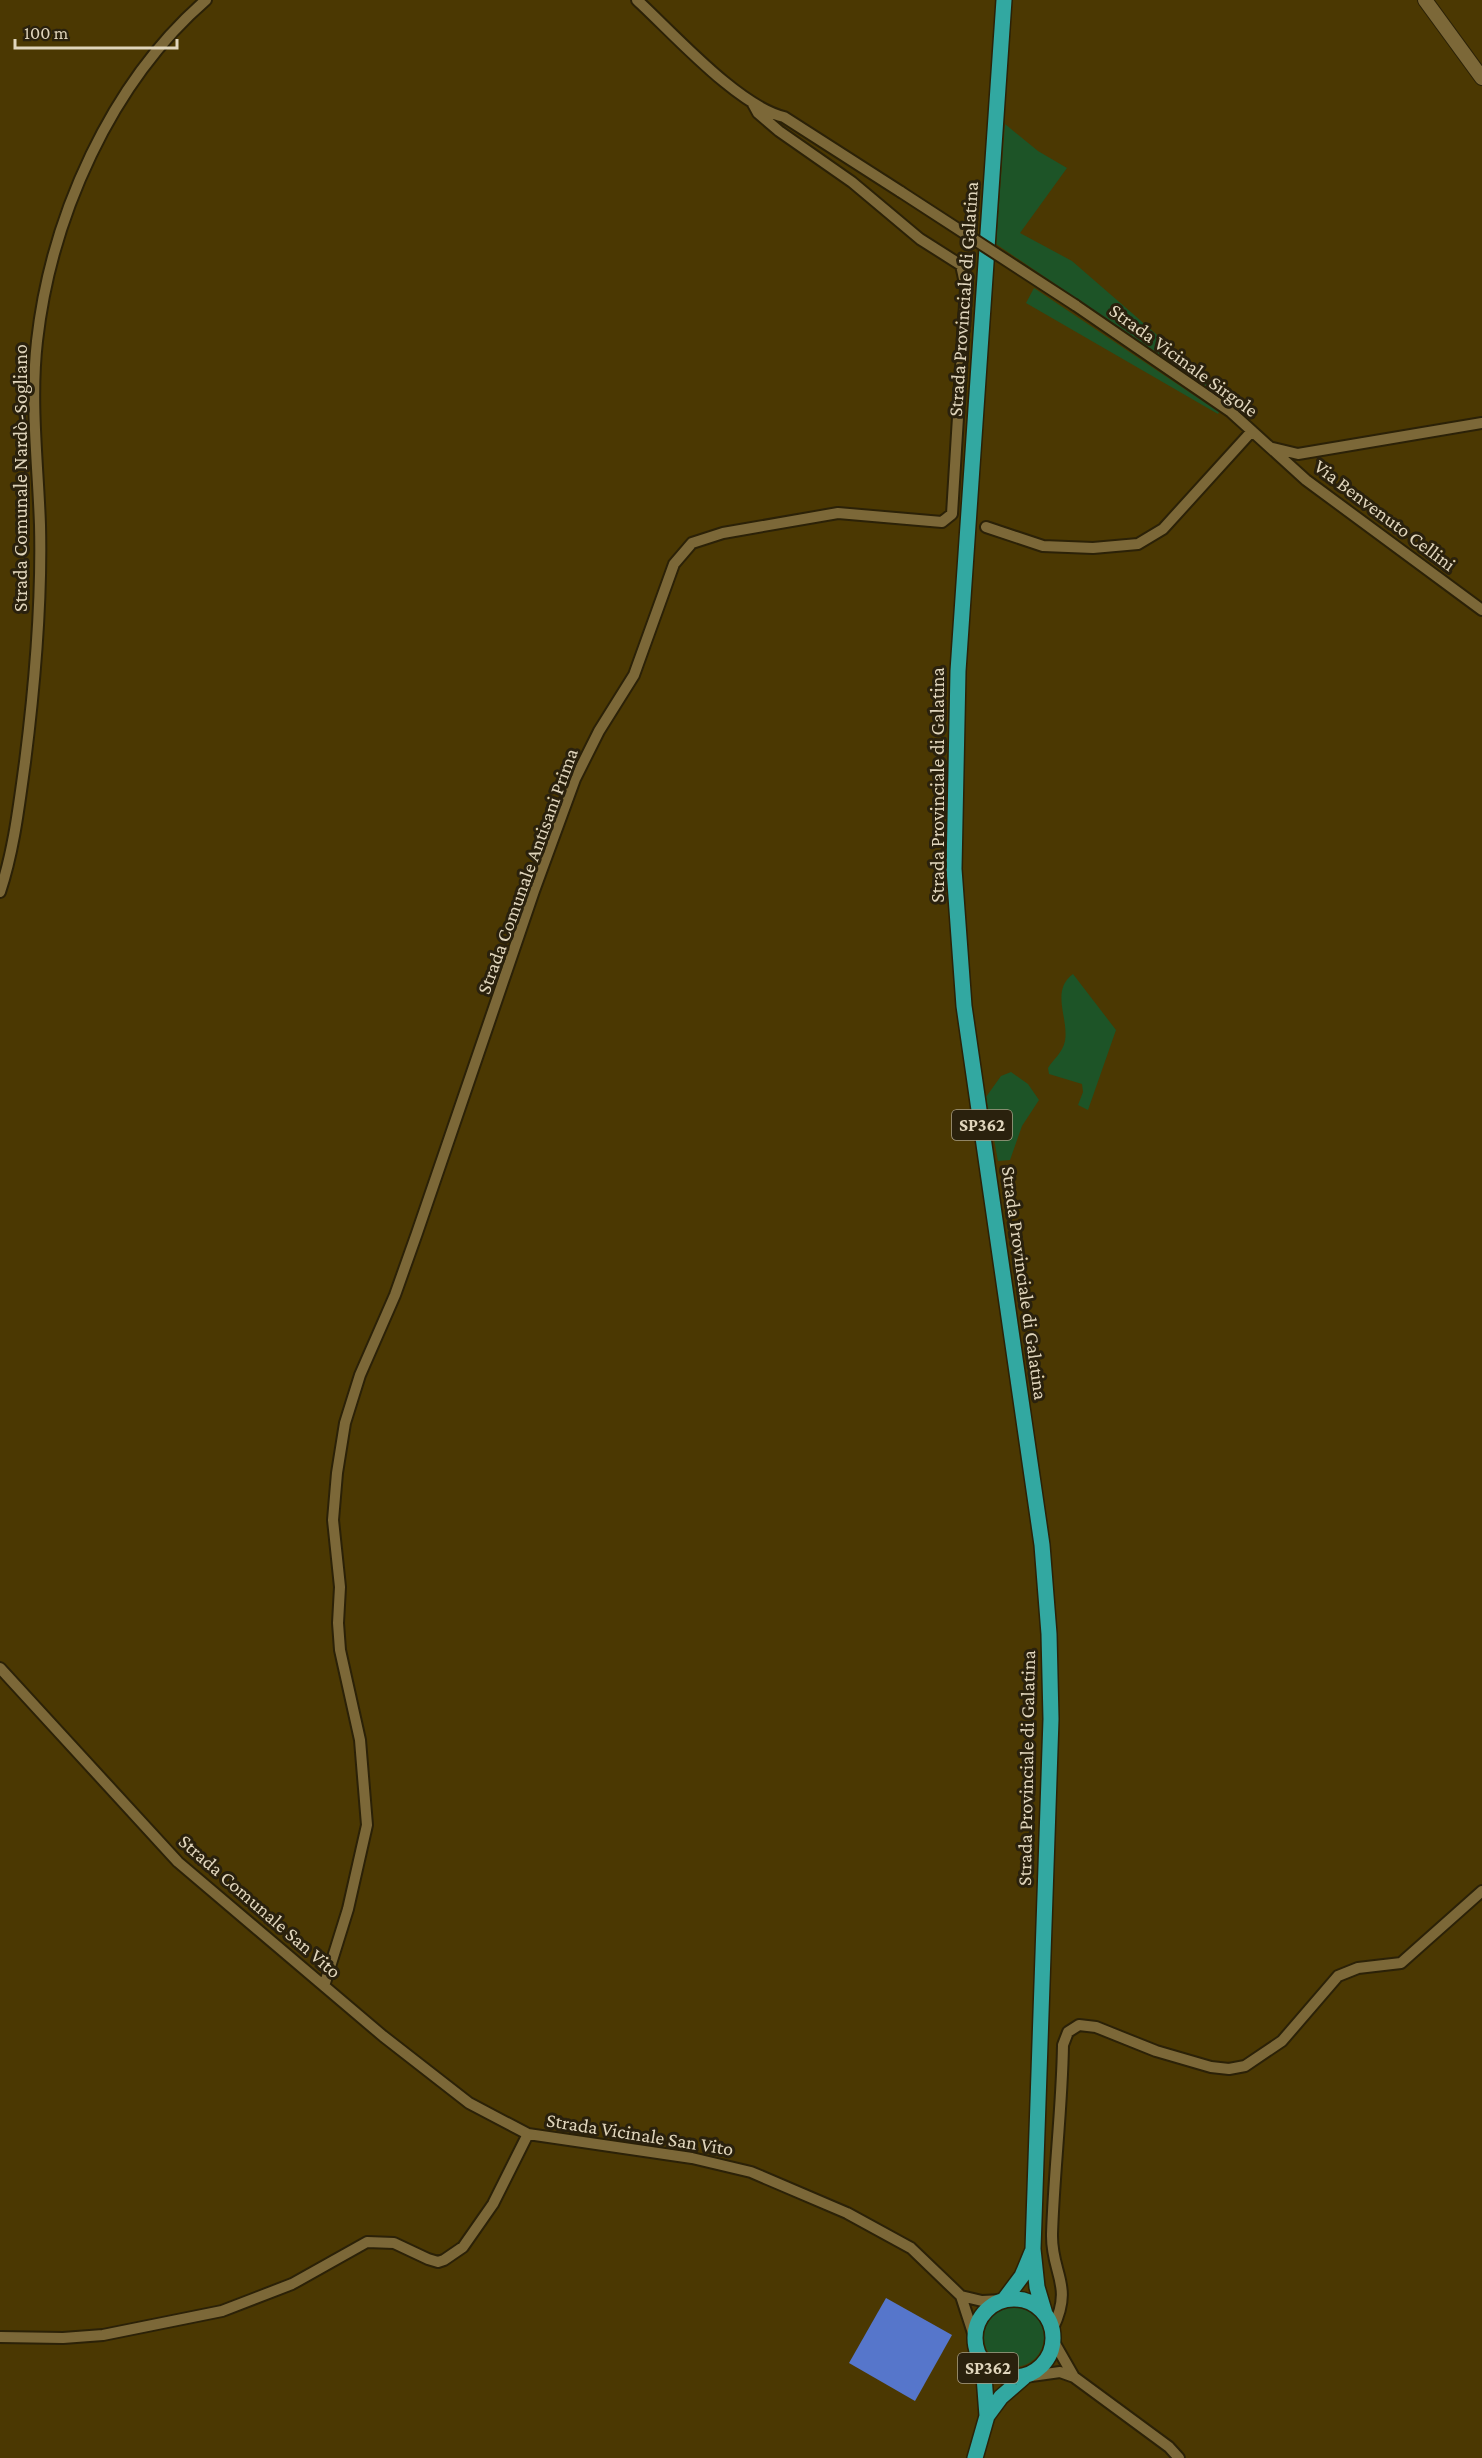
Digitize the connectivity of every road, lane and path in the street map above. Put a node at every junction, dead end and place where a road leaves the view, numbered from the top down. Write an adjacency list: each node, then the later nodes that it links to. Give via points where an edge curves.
1 (206, 0): 12 (street, Strada Comunale Nardò-Sogliano, via 147,63 100,137 69,205 42,305 35,383 40,607 17,819)
2 (637, 0): 6 (street)
3 (1004, 0): 17 (main road, Strada Provinciale di Galatina / SP362, via 958,671 954,869 964,1006 1042,1545 1049,1634 1051,1719)
4 (1425, 0): 5 (street)
5 (1482, 78)
6 (752, 102): 8 (street, Strada Vicinale Sirgole, bridge, via 784,117 1075,305 1231,412); 15 (street, Strada Comunale Antisani Prima, via 769,123 964,270 952,514 942,522 838,513 723,532 693,543 674,564 634,675 575,779 395,1295 360,1375 345,1423 333,1520 340,1587 338,1623 340,1650 360,1740 367,1825 348,1909)
7 (1482, 423): 9 (street, via 1298,454)
8 (1252, 431): 9 (street, Strada Vicinale Sirgole); 10 (street, via 1163,529 1138,544 1093,548 1042,546)
9 (1270, 447): 11 (street, Via Benvenuto Cellini, via 1306,480)
10 (986, 527)
11 (1482, 610)
12 (0, 892)
13 (0, 1668): 15 (street, Strada Comunale San Vito, via 178,1862)
14 (1482, 1891): 22 (street, via 1401,1963 1358,1968 1338,1976 1282,2041 1245,2066 1229,2069 1201,2064 1096,2027 1079,2025 1068,2032 1063,2045 1052,2238 1064,2293)
15 (324, 1986): 16 (street, Strada Comunale San Vito, via 469,2103)
16 (528, 2134): 18 (street, Strada Vicinale San Vito, via 692,2158 751,2172 847,2213 911,2248); 23 (street, via 493,2204 463,2247 444,2260 428,2259 394,2243 367,2242 292,2284 222,2311 103,2335)
17 (1033, 2249): 19 (main road, Strada Provinciale di Galatina / SP362, via 1022,2276); 20 (main road, Strada Provinciale di Galatina / SP362)
18 (961, 2296): 19 (street, via 982,2301); 21 (street)
19 (1004, 2300): 20 (main road, Strada Provinciale di Galatina / SP362, via 1019,2298); 21 (main road, Strada Provinciale di Galatina / SP362, via 990,2307)
20 (1045, 2314): 22 (main road, Strada Provinciale di Galatina / SP362)
21 (974, 2333): 24 (main road, SP362, via 975,2348)
22 (1054, 2335): 25 (main road, SP362, via 1048,2358); 26 (street)
23 (0, 2337)
24 (983, 2363): 25 (main road, SP362, via 994,2372); 27 (main road, SP362)
25 (1024, 2377): 26 (street, via 1060,2372); 27 (main road, SP362)
26 (1074, 2378): 29 (street)
27 (987, 2416): 28 (main road, SP362)
28 (975, 2458)
29 (1179, 2458)

